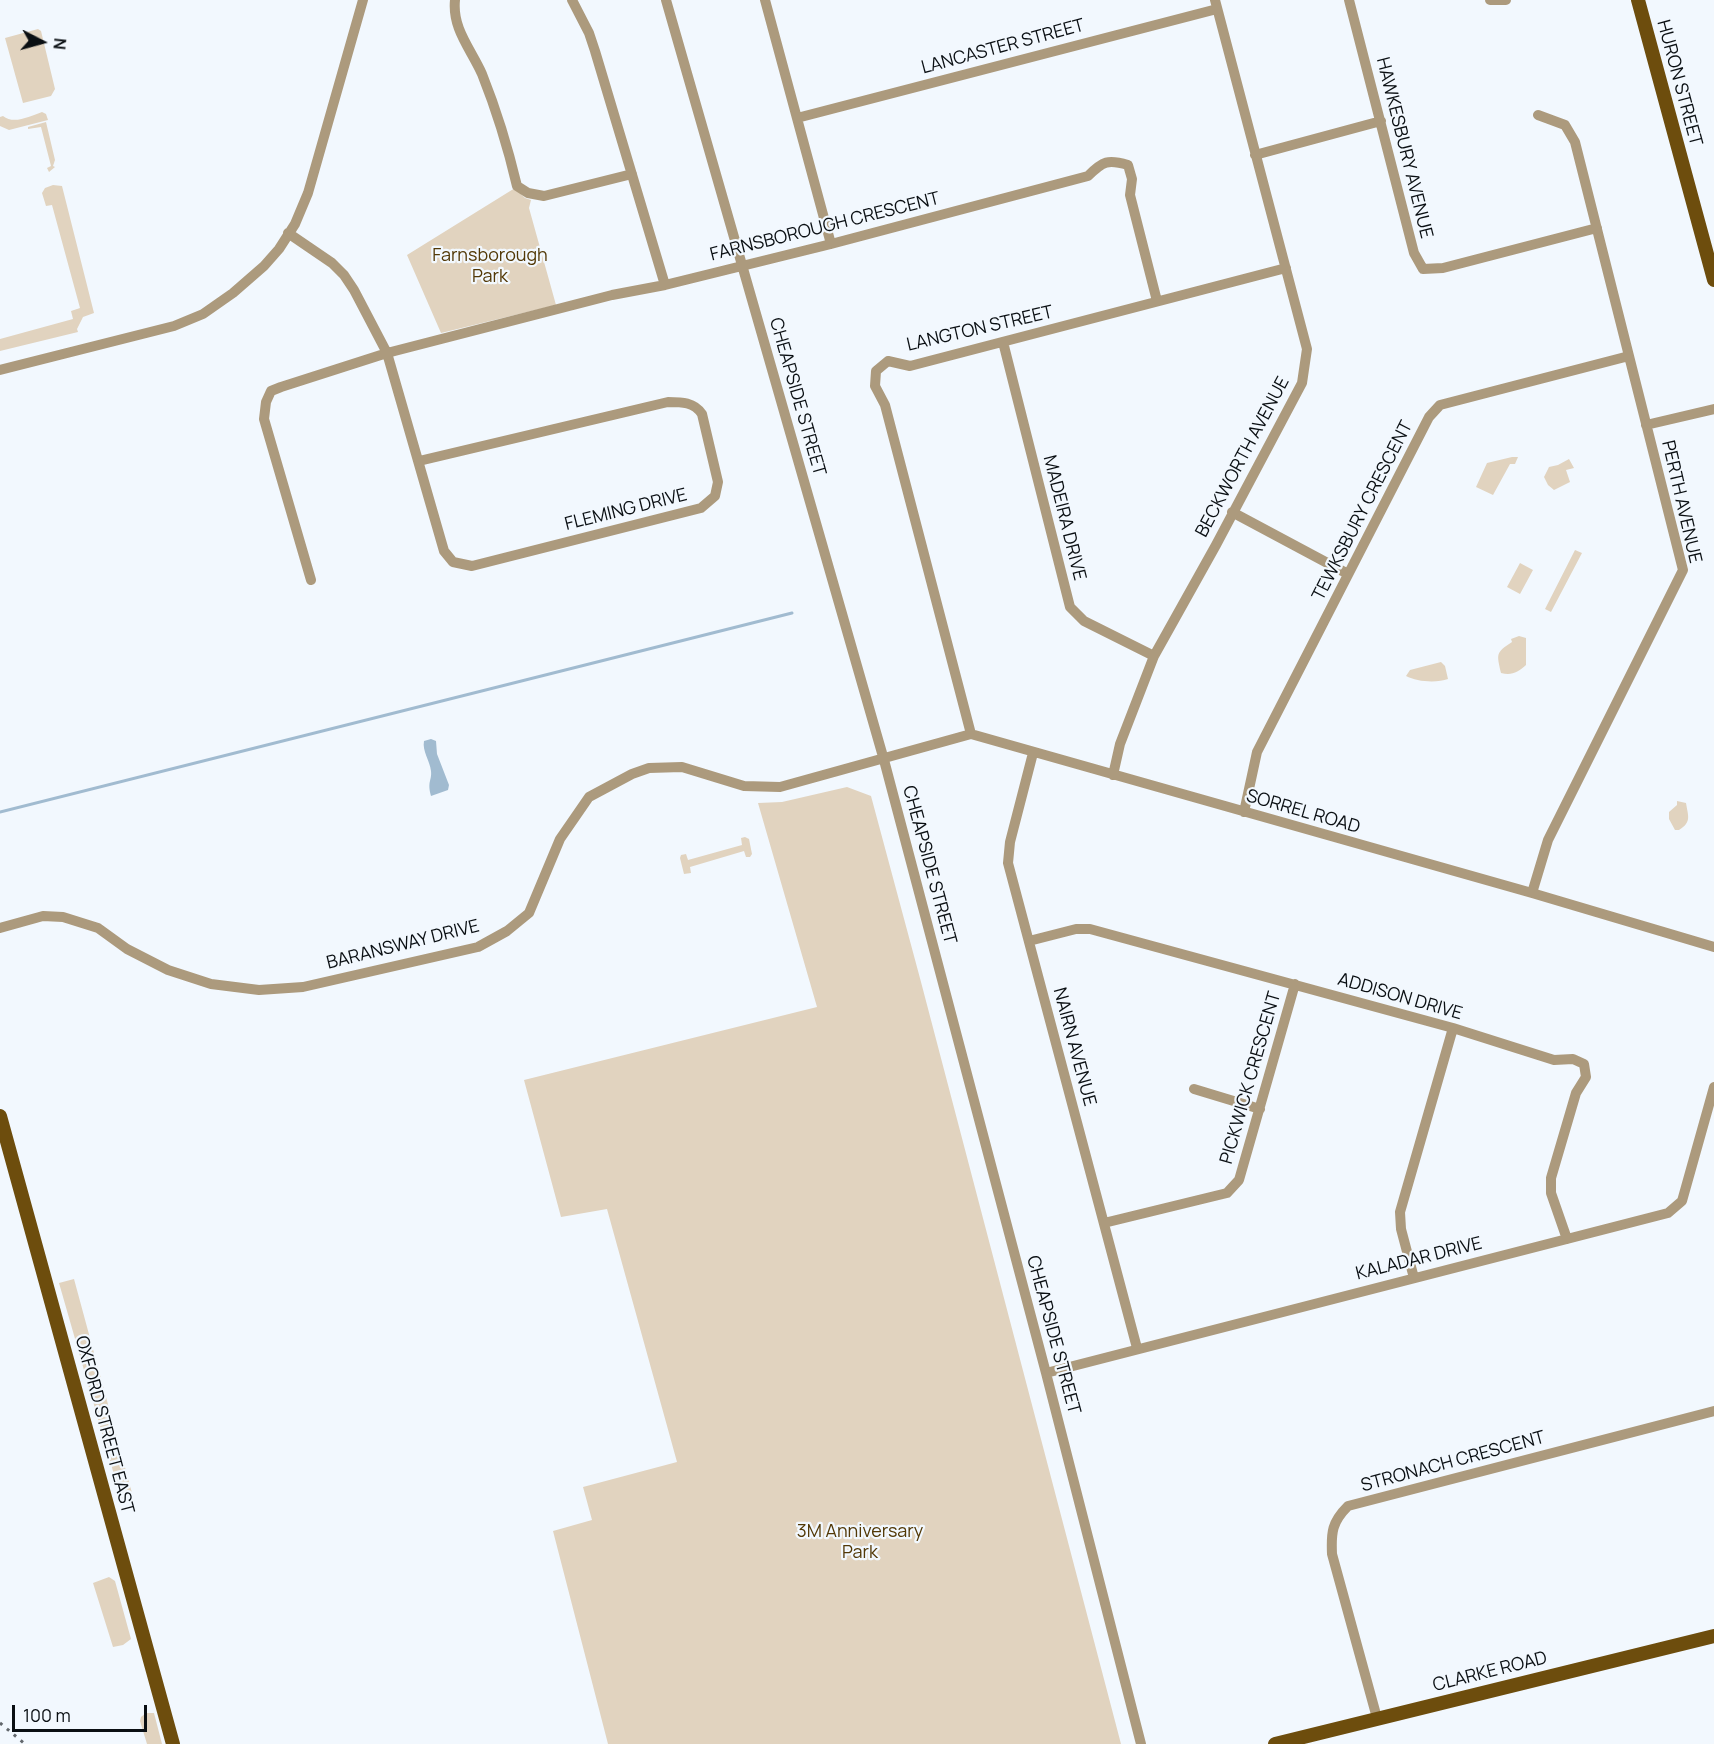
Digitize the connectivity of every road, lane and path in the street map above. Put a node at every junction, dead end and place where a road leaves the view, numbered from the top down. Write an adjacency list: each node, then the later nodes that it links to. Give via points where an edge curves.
1 (363, 0): 17 (street, via 308,193)
2 (456, 0): 15 (street, via 455,20 481,71 517,186 544,196)
3 (572, 0): 15 (street, via 589,33)
4 (666, 0): 19 (street, CHEAPSIDE STREET)
5 (765, 0): 12 (street)
6 (1349, 0): 13 (street, HAWKESBURY AVENUE)
7 (1490, 0): 8 (street)
8 (1506, 0)
9 (1638, 0): 21 (main road, HURON STREET)
10 (1216, 4): 12 (street, LANCASTER STREET); 14 (street, BECKWORTH AVENUE)
11 (1538, 115): 16 (street, PERTH AVENUE, via 1565,125 1575,142)
12 (797, 118): 18 (street)
13 (1381, 121): 14 (street); 16 (street, HAWKESBURY AVENUE, via 1414,253 1423,269 1443,268)
14 (1256, 155): 20 (street, BECKWORTH AVENUE)
15 (632, 174): 22 (street)
16 (1597, 228): 26 (street, PERTH AVENUE)
17 (288, 233): 25 (street, FLEMING DRIVE, via 344,275); 27 (street, via 264,266 203,314 174,326)
18 (831, 244): 19 (street, FARNSBOROUGH CRESCENT); 23 (street, FARNSBOROUGH CRESCENT, via 1088,176 1100,164 1113,160 1128,165 1132,179 1130,195)
19 (742, 265): 22 (street, FARNSBOROUGH CRESCENT); 37 (street, CHEAPSIDE STREET)
20 (1286, 268): 23 (street, LANGTON STREET); 31 (street, BECKWORTH AVENUE, via 1307,349 1304,374)
21 (1714, 279)
22 (665, 285): 25 (street, FARNSBOROUGH CRESCENT)
23 (1157, 302): 24 (street, LANGTON STREET)
24 (1003, 342): 34 (street, MADEIRA DRIVE, via 1070,607 1084,621); 35 (street, LANGTON STREET, via 910,366 888,361 876,370 875,386 885,405)
25 (387, 353): 30 (street, FLEMING DRIVE); 33 (street, FARNSBOROUGH CRESCENT, via 271,391 266,402 264,419)
26 (1629, 356): 29 (street, PERTH AVENUE); 32 (street, TEWKSBURY CRESCENT, via 1440,405 1429,417)
27 (0, 370)
28 (1714, 409): 29 (street)
29 (1646, 425): 40 (street, PERTH AVENUE, via 1683,570 1548,840)
30 (419, 461): 30 (street, FLEMING DRIVE, via 444,551 453,562 472,566 701,508 716,496 718,482 702,414 687,402 668,402)
31 (1232, 512): 32 (street); 34 (street, BECKWORTH AVENUE)
32 (1348, 574): 39 (street, TEWKSBURY CRESCENT, via 1257,752)
33 (311, 580)
34 (1154, 656): 38 (street, BECKWORTH AVENUE, via 1120,744)
35 (971, 734): 36 (street, SORREL ROAD); 37 (street)
36 (1033, 753): 38 (street, SORREL ROAD); 42 (street, NAIRN AVENUE, via 1008,863)
37 (884, 760): 41 (street, BARANSWAY DRIVE, via 780,787 744,786 682,767 649,768 632,774 589,797 560,839 529,913 507,931 478,946 303,987 259,990 211,984 168,970 127,949 98,928 63,917 43,916); 55 (street, CHEAPSIDE STREET)
38 (1113, 775): 39 (street, SORREL ROAD)
39 (1244, 812): 40 (street, SORREL ROAD)
40 (1532, 893): 43 (street, SORREL ROAD)
41 (0, 928)
42 (1029, 941): 44 (street, ADDISON DRIVE, via 1090,929); 51 (street, NAIRN AVENUE)
43 (1714, 947)
44 (1295, 984): 45 (street, ADDISON DRIVE); 49 (street, PICKWICK CRESCENT)
45 (1453, 1028): 52 (street, ADDISON DRIVE, via 1554,1060 1572,1059 1584,1064 1586,1077 1576,1093 1551,1178 1551,1192); 53 (street, via 1400,1212)
46 (1714, 1087): 48 (street, KALADAR DRIVE)
47 (1194, 1089): 49 (street)
48 (1712, 1105): 52 (street, KALADAR DRIVE, via 1682,1202 1668,1213)
49 (1260, 1109): 51 (street, PICKWICK CRESCENT, via 1239,1180 1227,1193)
50 (0, 1116): 59 (main road, OXFORD STREET EAST)
51 (1104, 1223): 54 (street, NAIRN AVENUE)
52 (1567, 1239): 53 (street, KALADAR DRIVE)
53 (1414, 1278): 54 (street, KALADAR DRIVE)
54 (1137, 1348): 55 (street, KALADAR DRIVE)
55 (1046, 1373): 60 (street, CHEAPSIDE STREET)
56 (1714, 1411): 58 (street, STRONACH CRESCENT, via 1348,1506 1337,1517 1331,1535 1332,1554)
57 (1714, 1636): 58 (main road, CLARKE ROAD)
58 (1377, 1718): 61 (main road, CLARKE ROAD)
59 (173, 1744)
60 (1141, 1744)
61 (1275, 1744)

